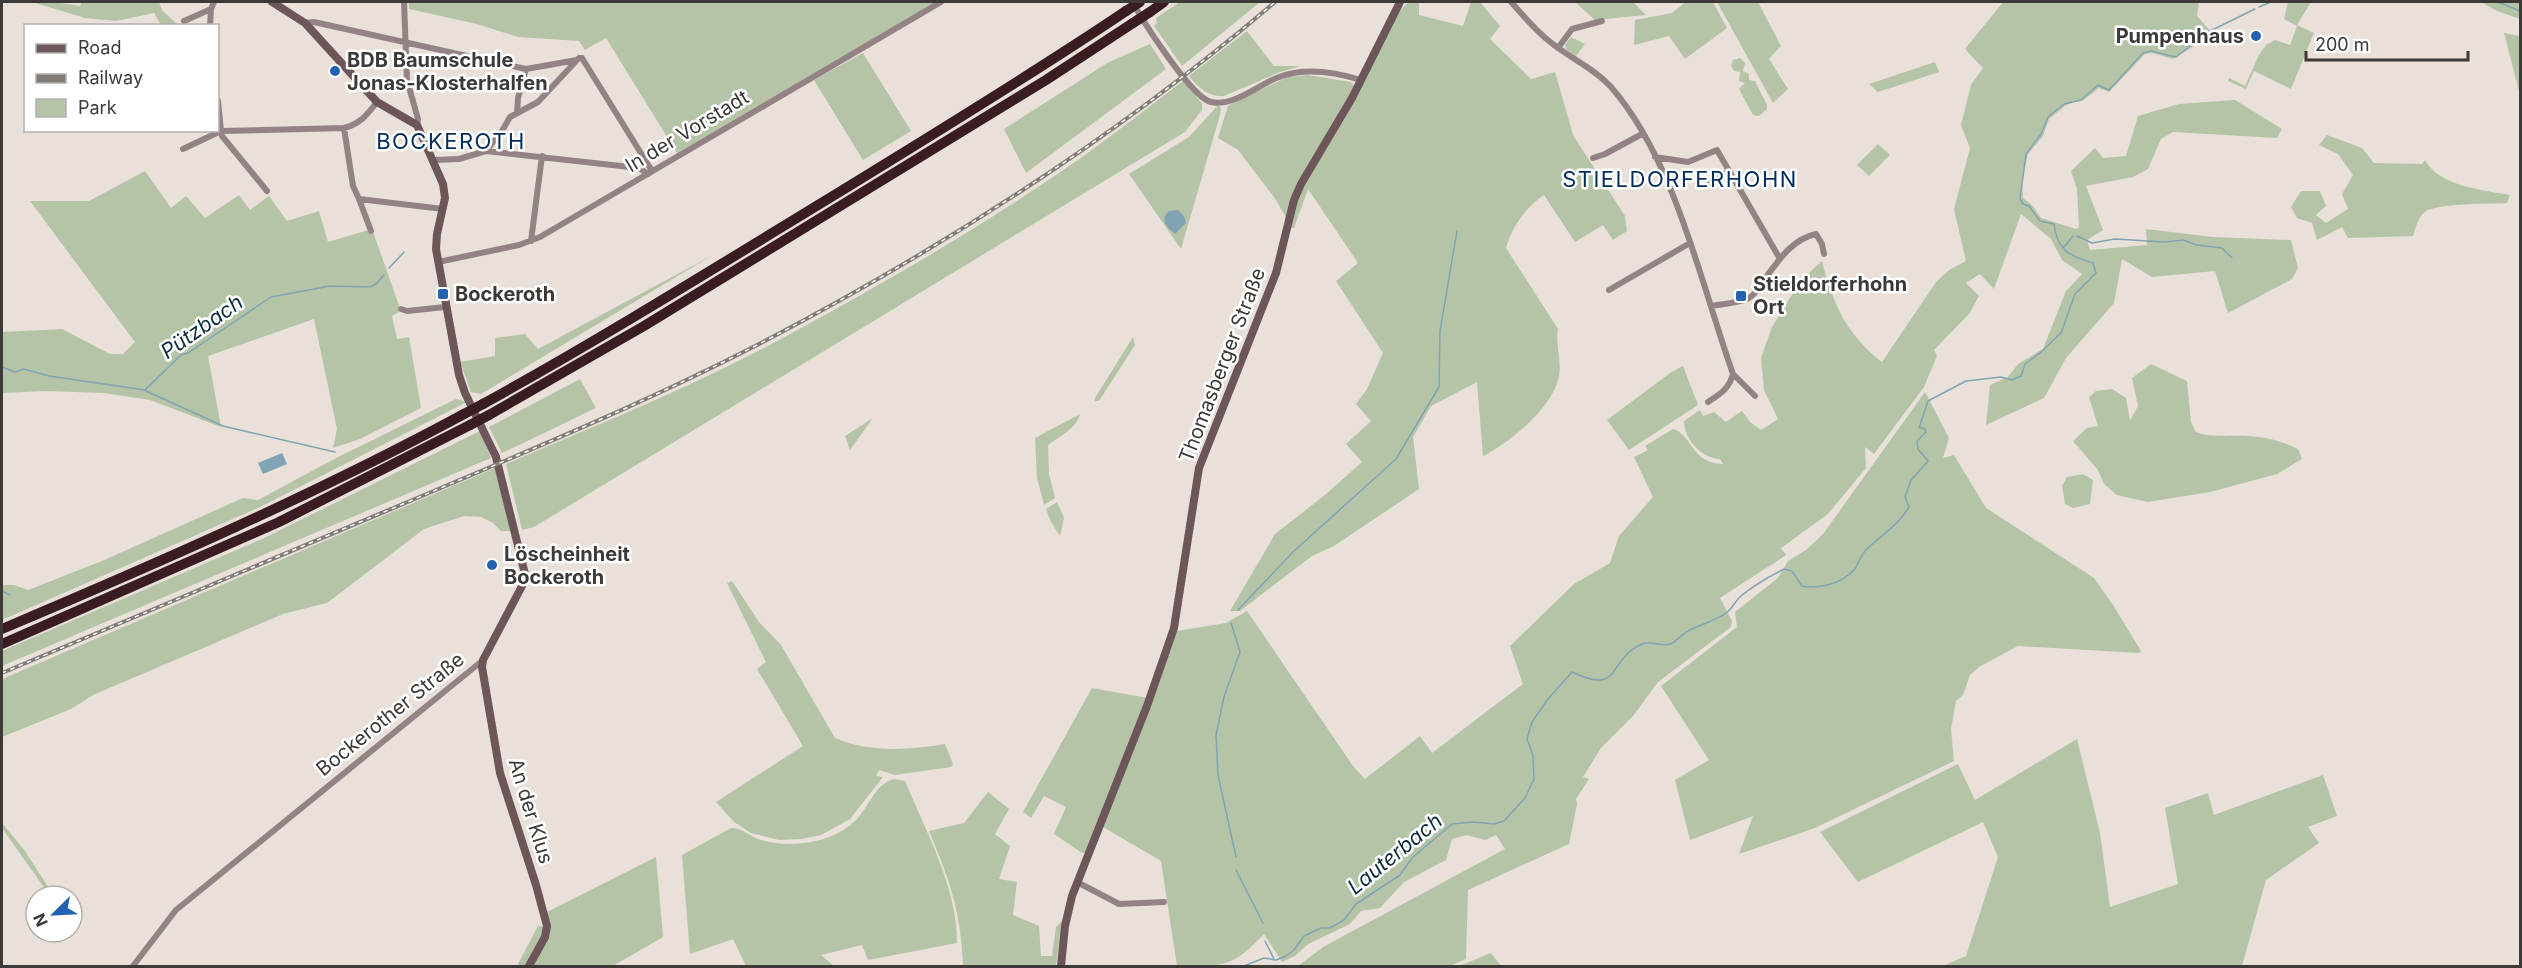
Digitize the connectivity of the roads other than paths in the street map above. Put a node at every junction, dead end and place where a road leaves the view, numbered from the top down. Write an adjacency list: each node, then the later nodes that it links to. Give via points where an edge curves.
1 (214, 2): 10 (street)
2 (272, 2): 14 (street)
3 (404, 2): 16 (street)
4 (941, 2): 36 (street, In der Vorstadt)
5 (1140, 2): 9 (highway, bridge)
6 (1164, 2): 11 (highway)
7 (1400, 2): 20 (street, Thomasberger Straße)
8 (1511, 2): 17 (street)
9 (1129, 6): 11 (street); 54 (highway, bridge, via 1039,68 814,207 483,404 254,519)
10 (211, 9): 12 (street); 15 (street)
11 (1141, 18): 20 (street, via 1187,81 1211,102 1226,102 1294,73 1309,71); 55 (highway, bridge, via 644,326 489,415 260,531)
12 (184, 21)
13 (1602, 21): 17 (street, via 1572,29)
14 (305, 23): 16 (street, via 315,21); 21 (street)
15 (210, 24)
16 (404, 41): 19 (street); 24 (street)
17 (1558, 48): 28 (street, via 1610,86)
18 (578, 59): 19 (street); 23 (street, via 538,102); 36 (street, via 582,58)
19 (526, 69): 23 (street)
20 (1361, 80): 57 (street, Thomasberger Straße, via 1301,184 1276,273 1199,468 1174,628)
21 (377, 102): 24 (street); 25 (street, via 363,120)
22 (219, 111): 26 (street)
23 (517, 113): 30 (street)
24 (417, 125): 34 (street, Bockerother Straße)
25 (344, 128): 26 (street); 39 (street, via 353,186)
26 (221, 131): 38 (street)
27 (219, 132): 29 (street)
28 (1642, 134): 32 (street); 33 (street)
29 (183, 149)
30 (486, 151): 31 (street); 34 (street, via 459,159)
31 (542, 156): 36 (street); 42 (street)
32 (1593, 158)
33 (1655, 158): 35 (street, via 1694,161 1717,150); 43 (street)
34 (434, 160): 40 (street, Bockerother Straße, via 443,184)
35 (1729, 171): 37 (street); 45 (street)
36 (650, 172): 42 (street, In der Vorstadt)
37 (1706, 186)
38 (267, 191)
39 (359, 199): 40 (street); 41 (street)
40 (443, 209): 46 (street, Bockerother Straße, via 437,234)
41 (371, 231)
42 (531, 241): 46 (street, In der Vorstadt)
43 (1690, 243): 47 (street); 48 (street)
44 (1824, 254): 45 (street, via 1816,234 1795,242)
45 (1780, 259): 48 (street, via 1755,293)
46 (438, 262): 49 (street, Bockerother Straße)
47 (1609, 290)
48 (1712, 306): 51 (street)
49 (445, 307): 50 (street); 56 (street, Bockerother Straße, via 459,375 496,457 525,574)
50 (401, 309)
51 (1733, 374): 52 (street); 53 (street, via 1724,392)
52 (1755, 396)
53 (1708, 402)
54 (2, 629)
55 (2, 644)
56 (483, 660): 59 (street, Bockerother Straße, via 176,910); 60 (street, An der Klus, via 500,773 547,926)
57 (1077, 882): 58 (street, via 1119,904); 61 (street, Thomasberger Straße, via 1065,927)
58 (1164, 902)
59 (134, 966)
60 (529, 966)
61 (1061, 966)

